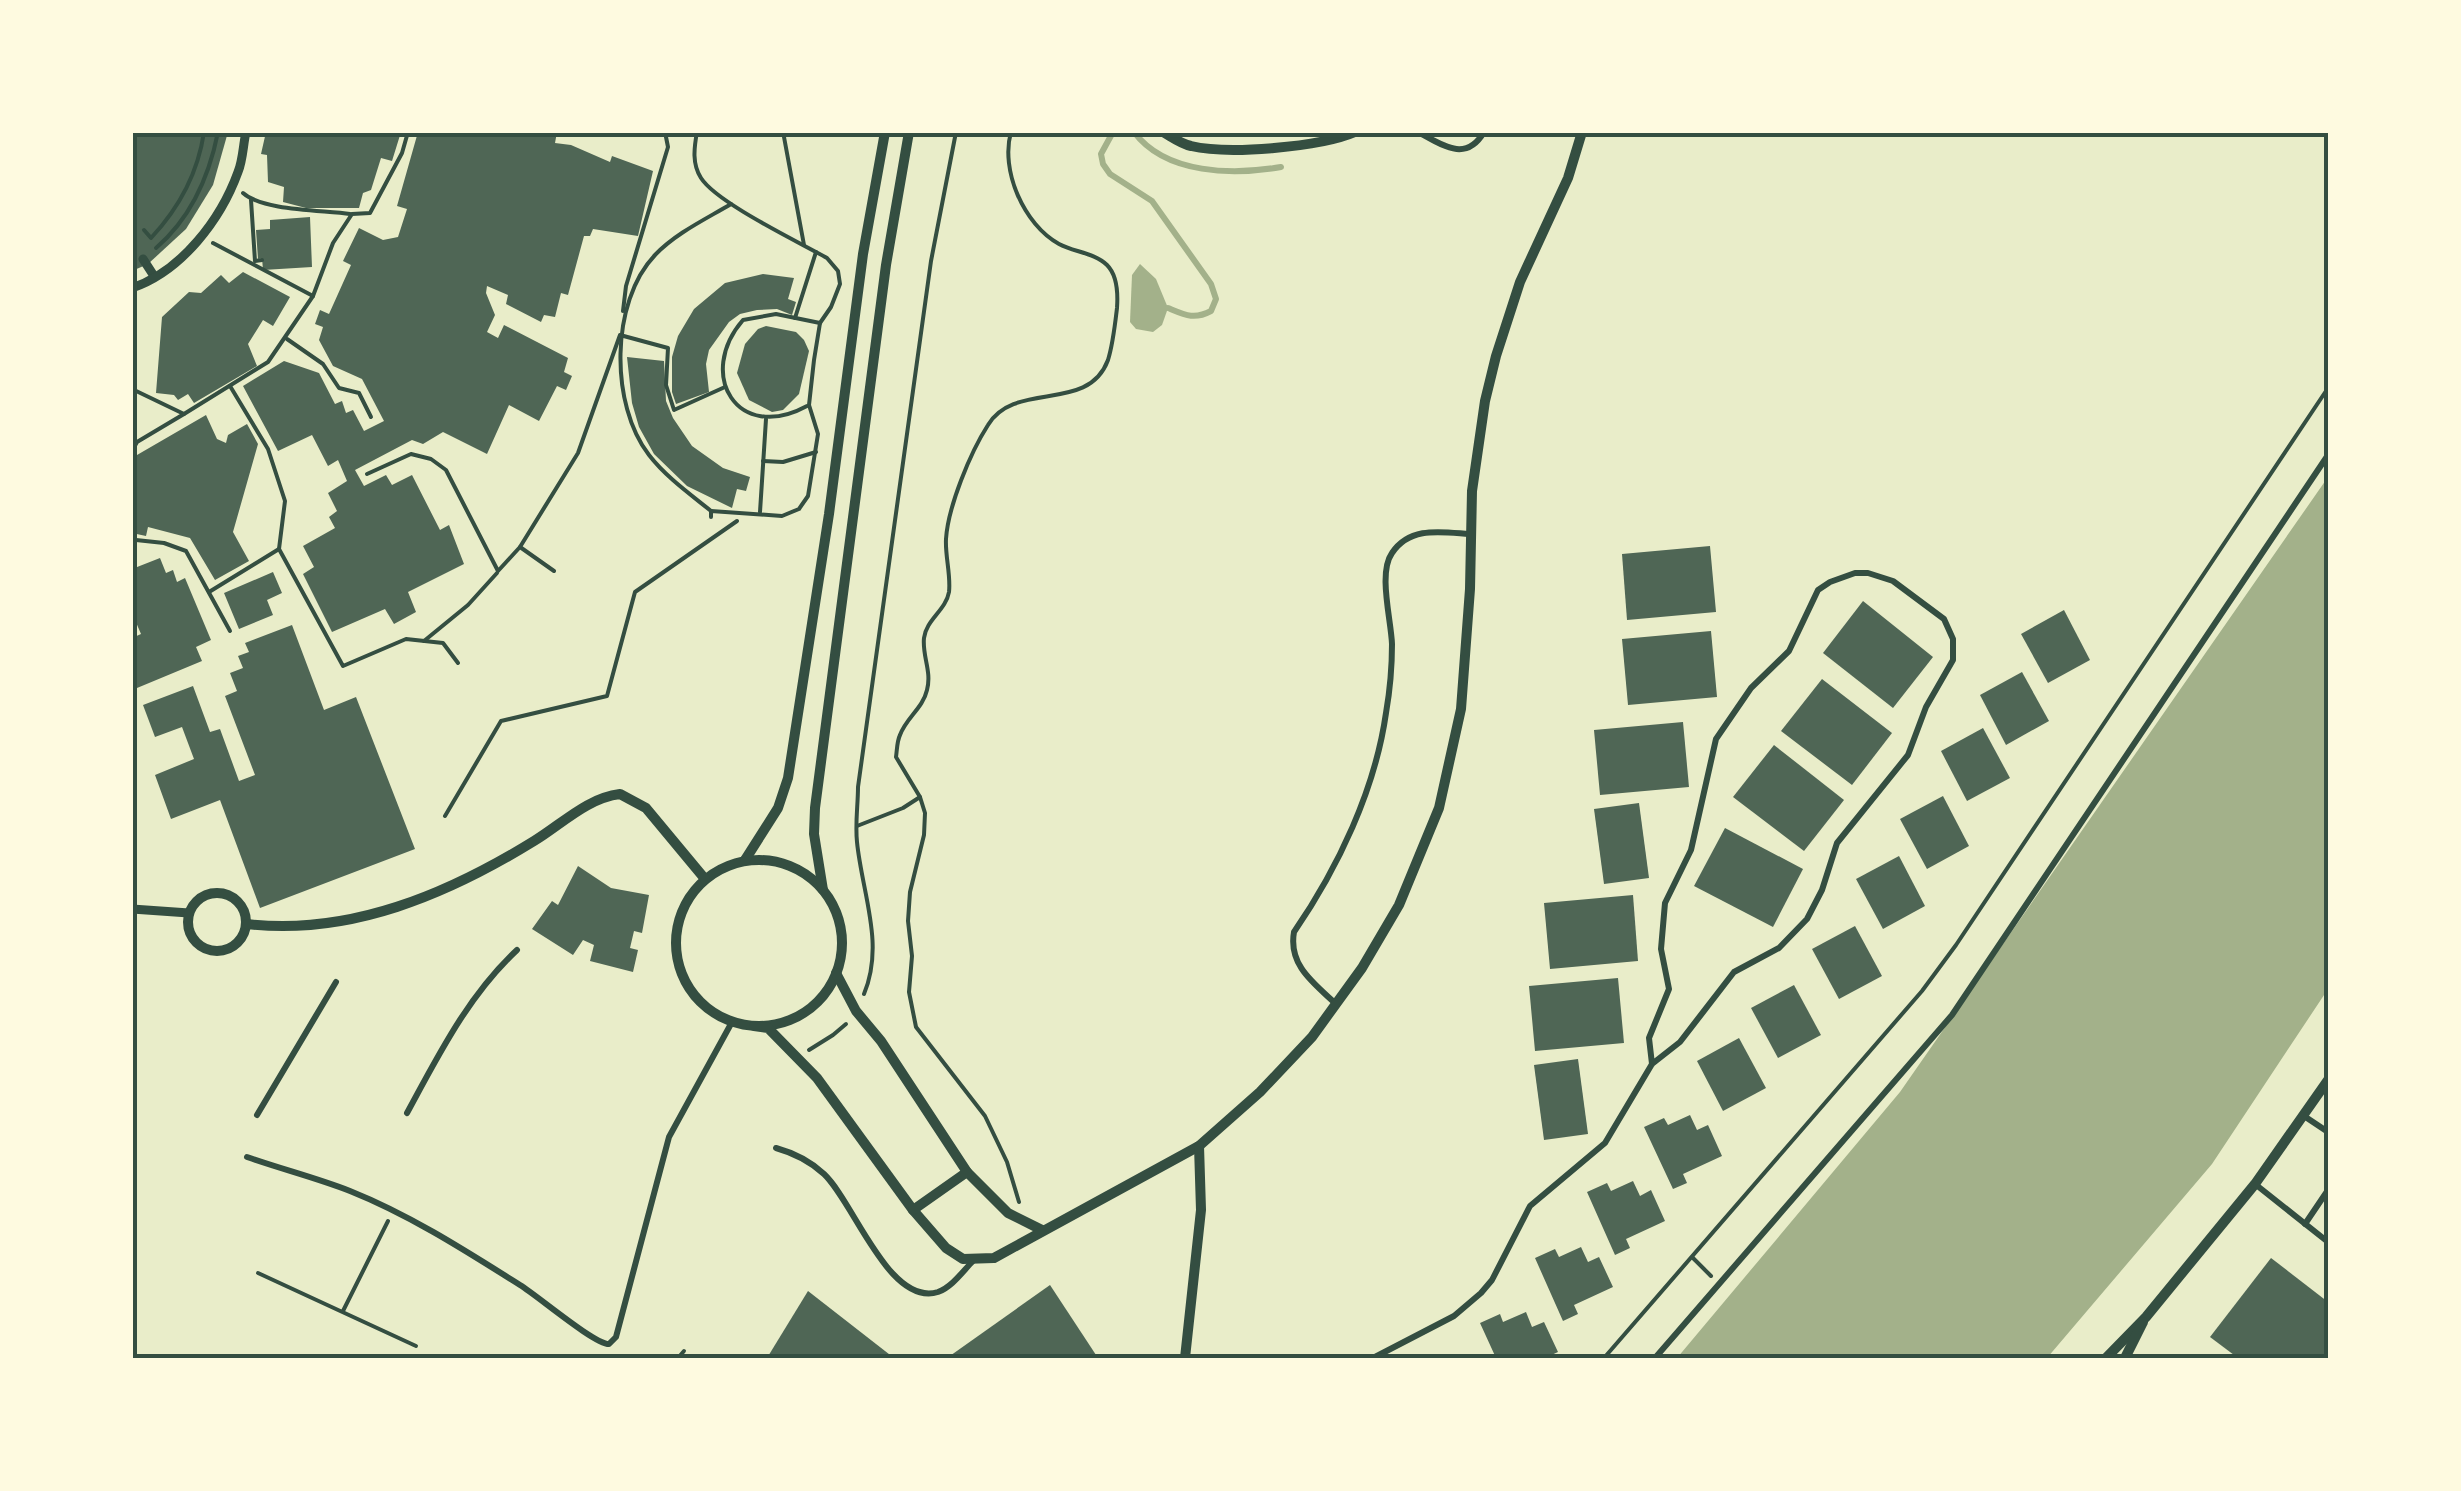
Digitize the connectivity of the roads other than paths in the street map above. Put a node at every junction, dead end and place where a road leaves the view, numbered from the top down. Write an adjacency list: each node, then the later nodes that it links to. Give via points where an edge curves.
1 (246, 132): 10 (street, via 239,171 189,252)
2 (886, 132): 14 (street, via 788,778 778,808)
3 (910, 132): 16 (street, via 886,265 814,808)
4 (1163, 132): 5 (street, via 1209,149 1330,143)
5 (1355, 132)
6 (1418, 132): 7 (lane, via 1461,151)
7 (1484, 132)
8 (1582, 132): 13 (street, via 1496,356 1477,446)
9 (142, 259): 10 (street)
10 (154, 276): 11 (street)
11 (132, 288)
12 (2328, 454): 46 (lane, via 1952,1015)
13 (1469, 534): 23 (street, via 1461,710 1439,808 1399,905); 23 (lane, via 1418,533 1387,562 1392,647 1377,755 1344,842 1294,932 1300,969)
14 (744, 860): 15 (street); 16 (street, via 788,864)
15 (705, 879): 19 (street, via 646,808 620,794 592,802 467,881 432,894 323,926); 24 (street, via 679,918 678,964 694,996)
16 (824, 890): 21 (street, via 841,930)
17 (132, 909): 18 (street)
18 (189, 913): 19 (street, via 205,895 229,894); 19 (street, via 192,937 212,950 235,946)
19 (247, 924)
20 (518, 950): 28 (lane, via 488,978)
21 (836, 973): 25 (street, via 822,998 800,1016); 35 (street)
22 (336, 982): 29 (lane)
23 (1336, 1006): 32 (street, via 1291,1062)
24 (732, 1022): 25 (street); 34 (lane, via 668,1137 614,1342 597,1343 442,1237 351,1192)
25 (754, 1026): 38 (street, via 768,1028 817,1078)
26 (1652, 1064): 26 (lane, via 1680,1042 1734,972 1793,936 1816,905 1837,843 1908,755 1954,650 1944,619 1893,580 1855,573 1818,590 1789,651 1716,739 1691,850 1666,904 1662,950 1669,989 1649,1038); 45 (lane, via 1605,1143 1530,1206 1480,1293 1454,1316)
27 (2328, 1080): 30 (street)
28 (407, 1114)
29 (257, 1115)
30 (2304, 1116): 31 (lane); 36 (street)
31 (2328, 1132)
32 (1199, 1146): 40 (street); 44 (street, via 1201,1210)
33 (776, 1148): 42 (lane, via 811,1164 833,1184 892,1274 912,1291 949,1286)
34 (247, 1157)
35 (967, 1172): 38 (street); 40 (street, via 1008,1214)
36 (2256, 1184): 39 (lane); 43 (street)
37 (2328, 1190): 39 (lane)
38 (913, 1210): 42 (street, via 946,1248)
39 (2305, 1224): 41 (lane)
40 (1042, 1230): 42 (street, via 994,1258)
41 (2328, 1242)
42 (973, 1260)
43 (2146, 1316): 47 (street); 48 (street)
44 (1184, 1358)
45 (1373, 1358)
46 (1655, 1358)
47 (2106, 1358)
48 (2124, 1358)

